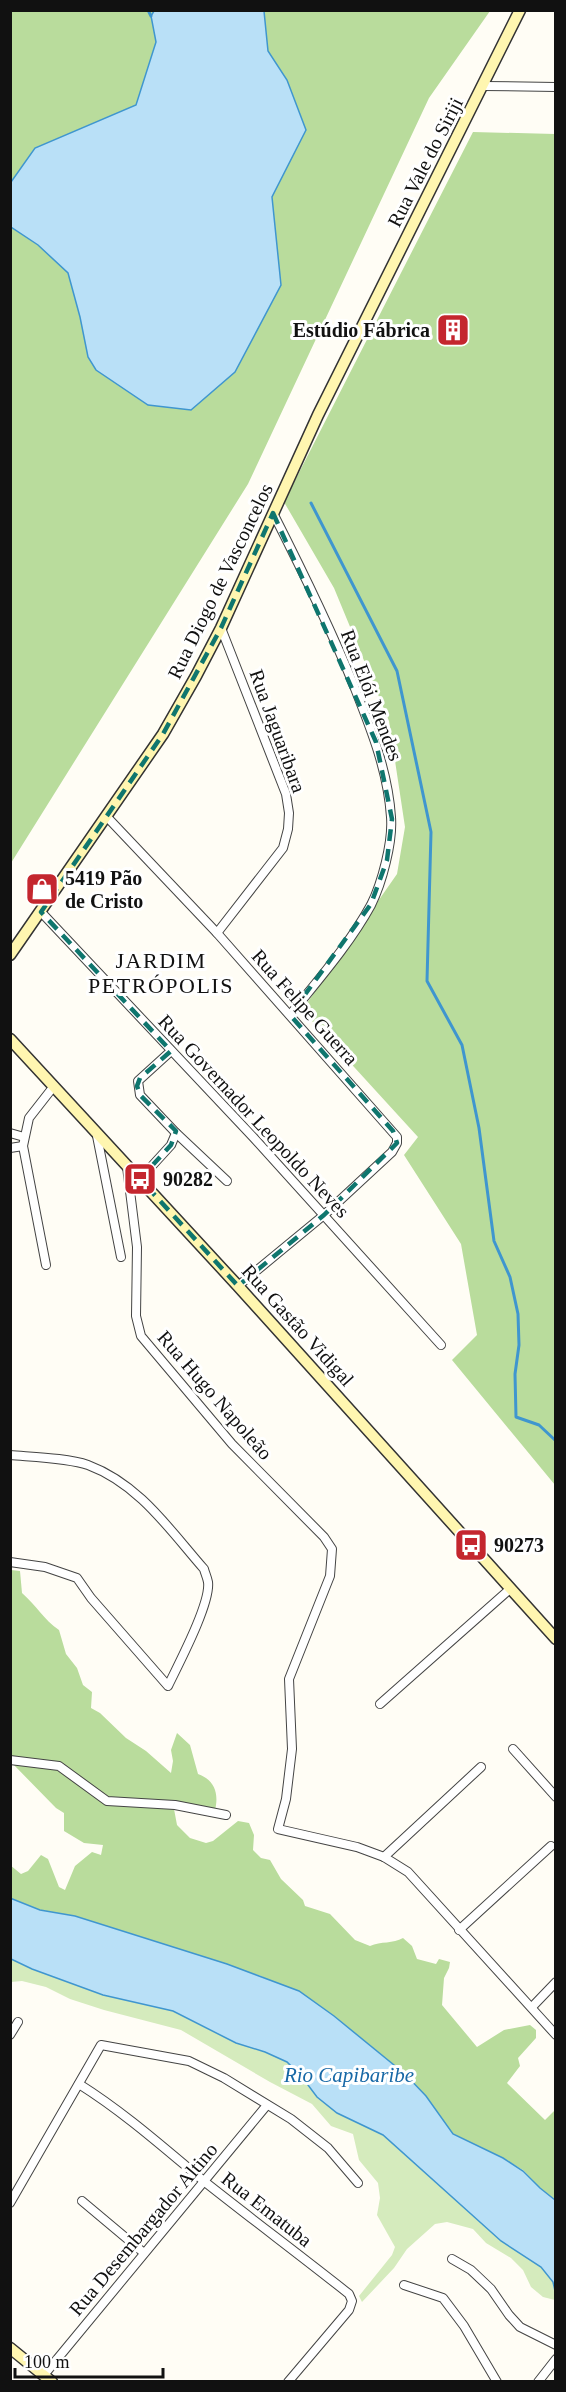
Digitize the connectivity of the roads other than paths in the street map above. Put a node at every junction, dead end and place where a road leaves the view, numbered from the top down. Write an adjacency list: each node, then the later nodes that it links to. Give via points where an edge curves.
1 (520, 10): 2 (street, Rua Vale do Siriji)
2 (483, 87): 3 (street); 4 (street, Rua Vale do Siriji)
3 (555, 87)
4 (361, 329): 5 (street, Rua Diogo de Vasconcelos)
5 (273, 513): 6 (street, Rua Diogo de Vasconcelos); 11 (street, Rua Elói Mendes, via 315,597 376,742 392,819 387,860 371,904)
6 (221, 628): 7 (street, Rua Diogo de Vasconcelos, via 163,734); 9 (street, Rua Jaguaribara, via 286,794 289,813 283,848)
7 (107, 817): 8 (street, Rua Diogo de Vasconcelos); 9 (street, Rua Felipe Guerra)
8 (41, 912): 10 (street, Rua Diogo de Vasconcelos); 13 (street, Rua Governador Leopoldo Neves)
9 (217, 933): 11 (street, Rua Felipe Guerra)
10 (10, 955)
11 (290, 1015): 24 (street, Rua Felipe Guerra, via 393,1131 397,1143)
12 (10, 1039): 14 (street, Rua Gastão Vidigal)
13 (171, 1051): 17 (street, via 140,1078 137,1086 140,1095); 24 (street, Rua Governador Leopoldo Neves)
14 (54, 1086): 15 (street, Rua Gastão Vidigal); 18 (street, via 29,1118)
15 (96, 1131): 21 (street, Rua Gastão Vidigal); 25 (street)
16 (10, 1133): 18 (street)
17 (176, 1133): 22 (street, via 171,1145); 23 (street)
18 (24, 1137): 19 (street)
19 (23, 1146): 20 (street); 26 (street)
20 (10, 1148)
21 (127, 1165): 22 (street, Rua Gastão Vidigal); 40 (street, Rua Hugo Napoleão, via 137,1247 136,1316 141,1336 232,1444 332,1549 330,1576 289,1679 290,1771 278,1829)
22 (140, 1179): 27 (street, Rua Gastão Vidigal)
23 (227, 1182)
24 (324, 1215): 27 (street); 28 (street, Rua Governador Leopoldo Neves)
25 (122, 1257)
26 (46, 1265)
27 (238, 1286): 31 (street, Rua Gastão Vidigal)
28 (441, 1345)
29 (10, 1455): 30 (street, via 86,1464 114,1477 139,1494 204,1569 208,1584 202,1609 168,1686 77,1578 45,1567)
30 (10, 1562)
31 (510, 1589): 32 (street, Rua Gastão Vidigal); 33 (street)
32 (555, 1638)
33 (380, 1704)
34 (513, 1749): 37 (street)
35 (10, 1760): 38 (street, via 59,1766 107,1801 175,1805)
36 (481, 1767): 40 (street)
37 (555, 1797)
38 (226, 1815)
39 (551, 1846): 41 (street)
40 (384, 1857): 41 (street, via 408,1872)
41 (459, 1930): 43 (street)
42 (555, 1982): 43 (street)
43 (532, 2007): 46 (street)
44 (18, 2022): 45 (street)
45 (10, 2035)
46 (555, 2035)
47 (79, 2084): 48 (street, via 101,2045 189,2061); 49 (street, Rua Ematuba, via 144,2129); 52 (street)
48 (267, 2104): 49 (street, Rua Desembargador Altino); 50 (street, via 328,2148)
49 (204, 2181): 53 (street, Rua Desembargador Altino); 62 (street, Rua Ematuba, via 349,2294 352,2301 349,2310)
50 (357, 2183)
51 (82, 2201): 53 (street)
52 (10, 2203)
53 (144, 2253): 60 (street, Rua Desembargador Altino)
54 (452, 2259): 56 (street, via 485,2283 520,2327)
55 (404, 2285): 63 (street, via 443,2298)
56 (555, 2345)
57 (10, 2348): 60 (street)
58 (555, 2359): 59 (street)
59 (547, 2372): 61 (street); 64 (street)
60 (48, 2378)
61 (555, 2378)
62 (288, 2382)
63 (497, 2382)
64 (538, 2382)

